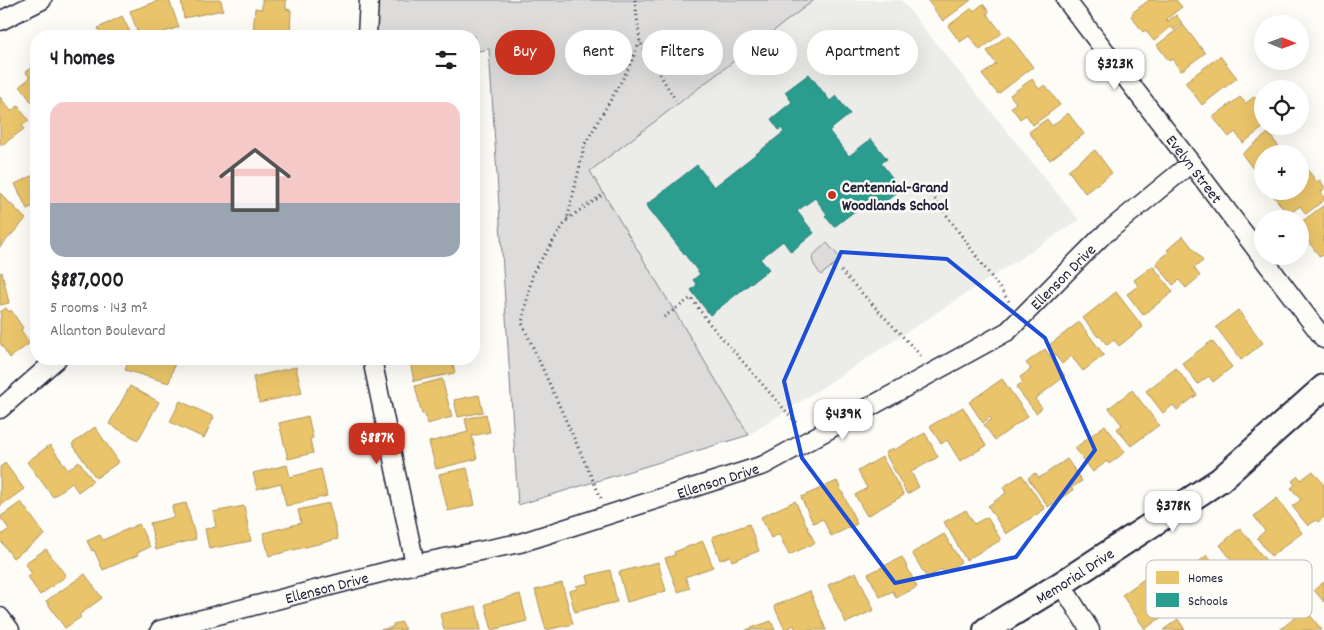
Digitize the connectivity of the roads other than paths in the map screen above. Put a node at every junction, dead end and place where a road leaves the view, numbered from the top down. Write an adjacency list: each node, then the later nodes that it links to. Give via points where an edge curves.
1 (42, 0): 4 (street)
2 (369, 0): 5 (street)
3 (1066, 0): 6 (street, Evelyn Street)
4 (0, 20)
5 (368, 30)
6 (1191, 163): 7 (street, Evelyn Street); 12 (street, Ellenson Drive, via 1100,238 1008,331 764,465 520,543)
7 (1324, 339)
8 (50, 365): 11 (street)
9 (373, 365): 12 (street)
10 (1324, 388): 13 (main road, Memorial Drive, via 1220,480)
11 (0, 409)
12 (415, 564): 16 (street, Ellenson Drive)
13 (1061, 584): 17 (main road, Memorial Drive); 18 (street)
14 (0, 617): 15 (street)
15 (10, 630)
16 (160, 630)
17 (986, 630)
18 (1090, 630)

